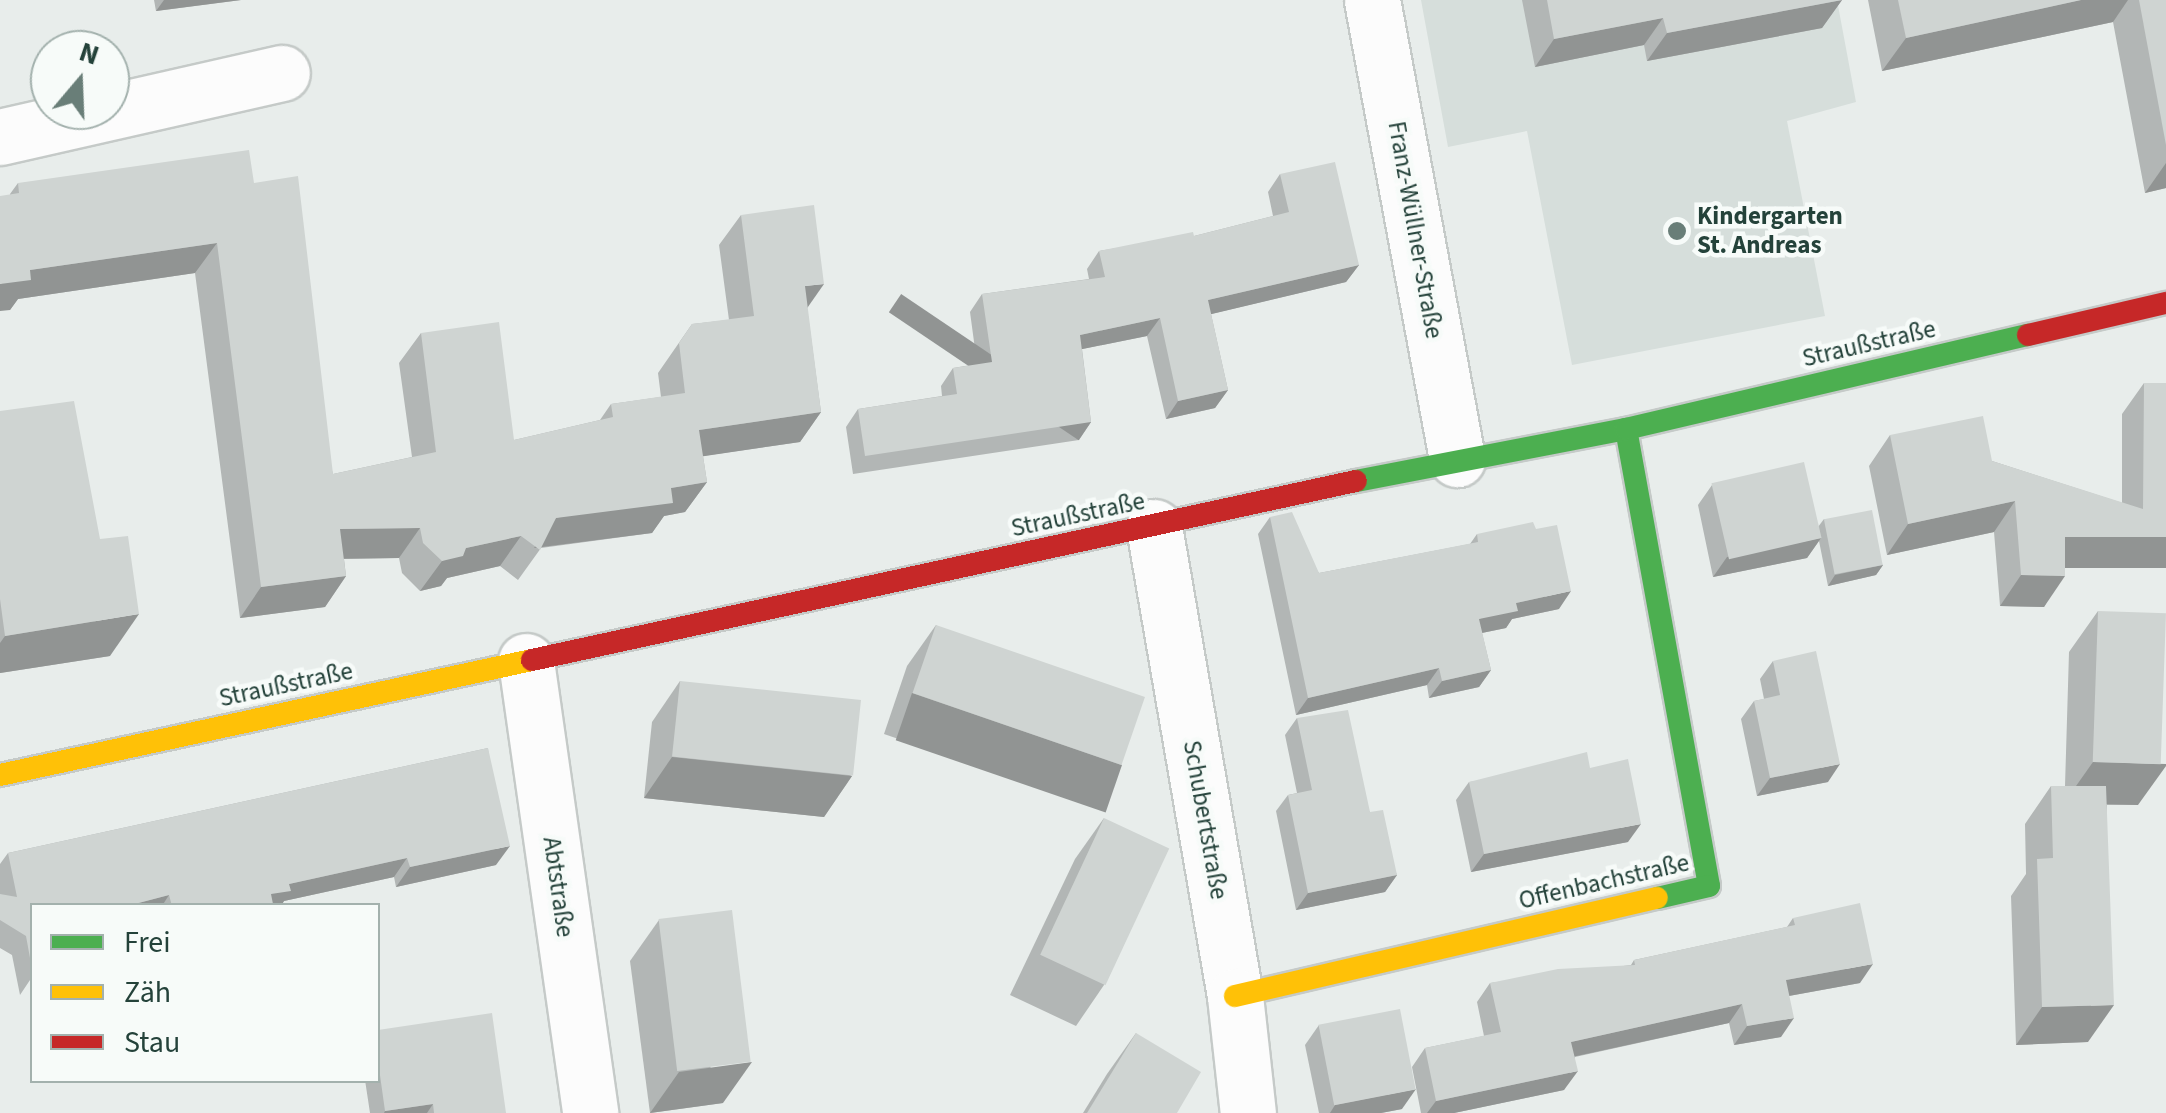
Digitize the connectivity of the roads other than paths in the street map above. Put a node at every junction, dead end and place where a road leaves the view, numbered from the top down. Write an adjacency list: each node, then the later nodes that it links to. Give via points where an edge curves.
1 (1372, 0): 6 (street, Franz-Wüllner-Straße)
2 (282, 73): 3 (street)
3 (0, 138)
4 (2166, 303): 5 (street, Straußstraße)
5 (1626, 429): 6 (street, Straußstraße); 10 (street, Offenbachstraße, via 1709,886)
6 (1457, 459): 7 (street, Straußstraße)
7 (1154, 527): 8 (street, Straußstraße); 10 (street, Schubertstraße)
8 (526, 661): 9 (street, Straußstraße); 11 (street, Abtstraße)
9 (0, 775)
10 (1235, 996): 12 (street, Schubertstraße)
11 (590, 1113)
12 (1248, 1113)

